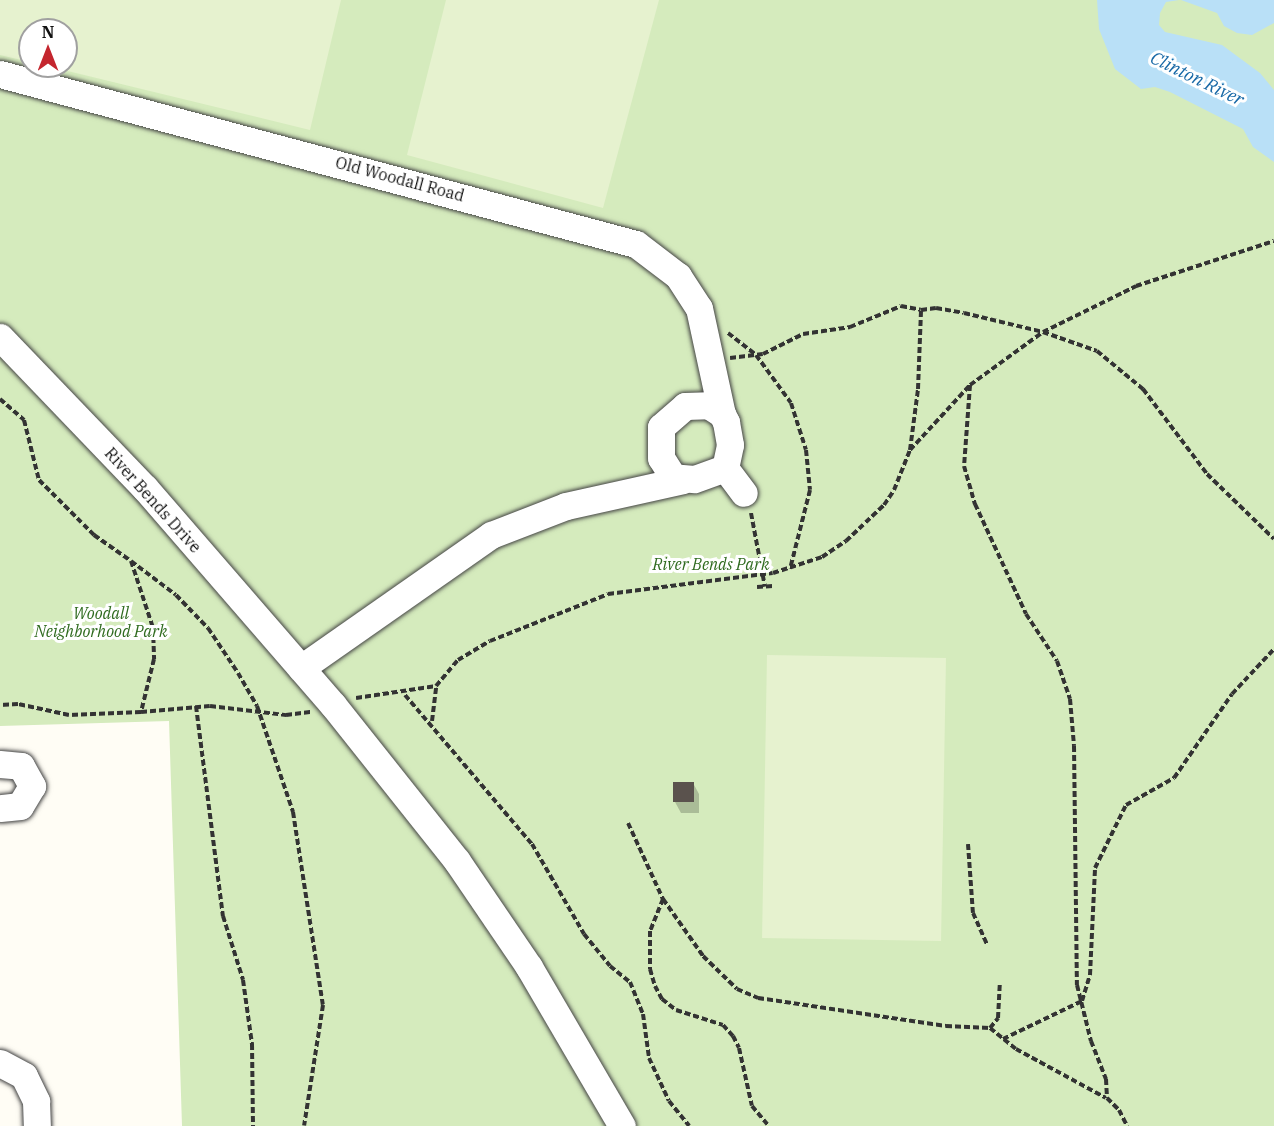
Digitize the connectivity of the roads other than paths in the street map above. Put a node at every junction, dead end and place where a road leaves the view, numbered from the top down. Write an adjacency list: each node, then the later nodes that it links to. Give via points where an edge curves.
1 (0, 74): 3 (street, Old Woodall Road, via 618,237 666,264 692,294 705,322)
2 (0, 337): 9 (street, River Bends Drive, via 145,488)
3 (715, 371): 4 (street, via 709,396); 5 (street, Old Woodall Road)
4 (696, 404): 5 (street, via 708,405); 7 (street, via 674,412 661,427)
5 (722, 414): 6 (street, Old Woodall Road, via 730,445)
6 (725, 468): 7 (street, via 705,477 683,480); 8 (street)
7 (658, 475): 9 (street, via 491,535)
8 (744, 493)
9 (301, 668): 14 (street, River Bends Drive, via 457,861 529,967)
10 (2, 763): 11 (street, via 21,766 32,786 20,806)
11 (0, 808)
12 (0, 1063): 13 (street, via 24,1076 36,1101)
13 (38, 1126)
14 (622, 1126)

